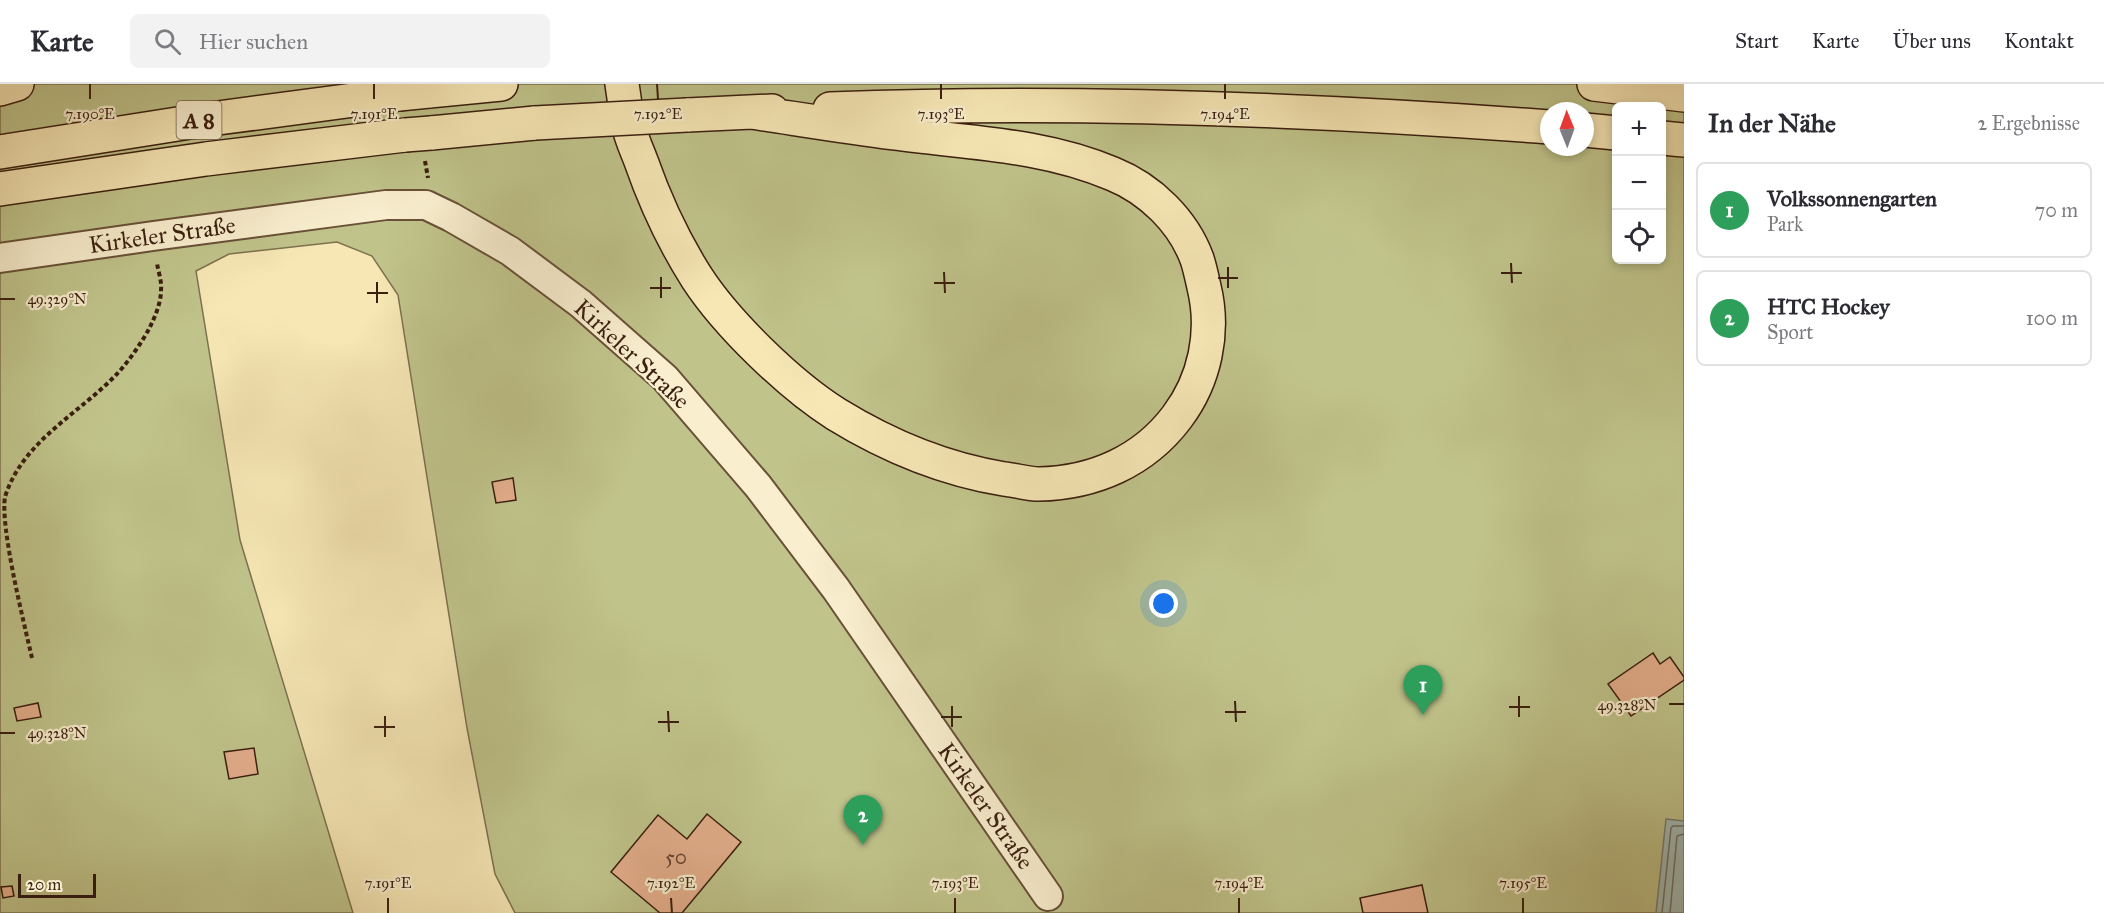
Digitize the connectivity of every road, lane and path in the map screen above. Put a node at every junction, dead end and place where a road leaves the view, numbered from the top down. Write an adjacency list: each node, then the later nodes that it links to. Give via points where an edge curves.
1 (17, 84): 5 (highway)
2 (501, 84): 13 (highway, A 8, via 203,120)
3 (622, 84): 7 (highway, via 629,129 648,180 698,279 740,331 790,378 834,412 882,439 969,473 1038,484 1077,479 1120,466 1148,449 1192,397 1204,363 1209,330 1206,296 1196,258 1180,228 1155,198 1115,174 1057,154)
4 (1594, 84): 6 (highway)
5 (0, 89)
6 (1684, 95)
7 (750, 112): 8 (highway, A 8, via 1029,104 1166,106); 14 (highway, A 8, bridge, via 535,123 418,134)
8 (1540, 126)
9 (1594, 131): 10 (highway)
10 (1612, 133)
11 (1666, 138): 12 (highway)
12 (1684, 140)
13 (0, 152)
14 (0, 189)
15 (153, 236): 16 (lane, Kirkeler Straße); 17 (path, via 161,290 156,316 144,339 115,377 54,427 20,466 5,497 6,540); 18 (lane, Kirkeler Straße, via 386,205 426,205 510,251 581,304 665,378 758,486 836,590)
16 (0, 258)
17 (32, 658)
18 (1048, 896)

